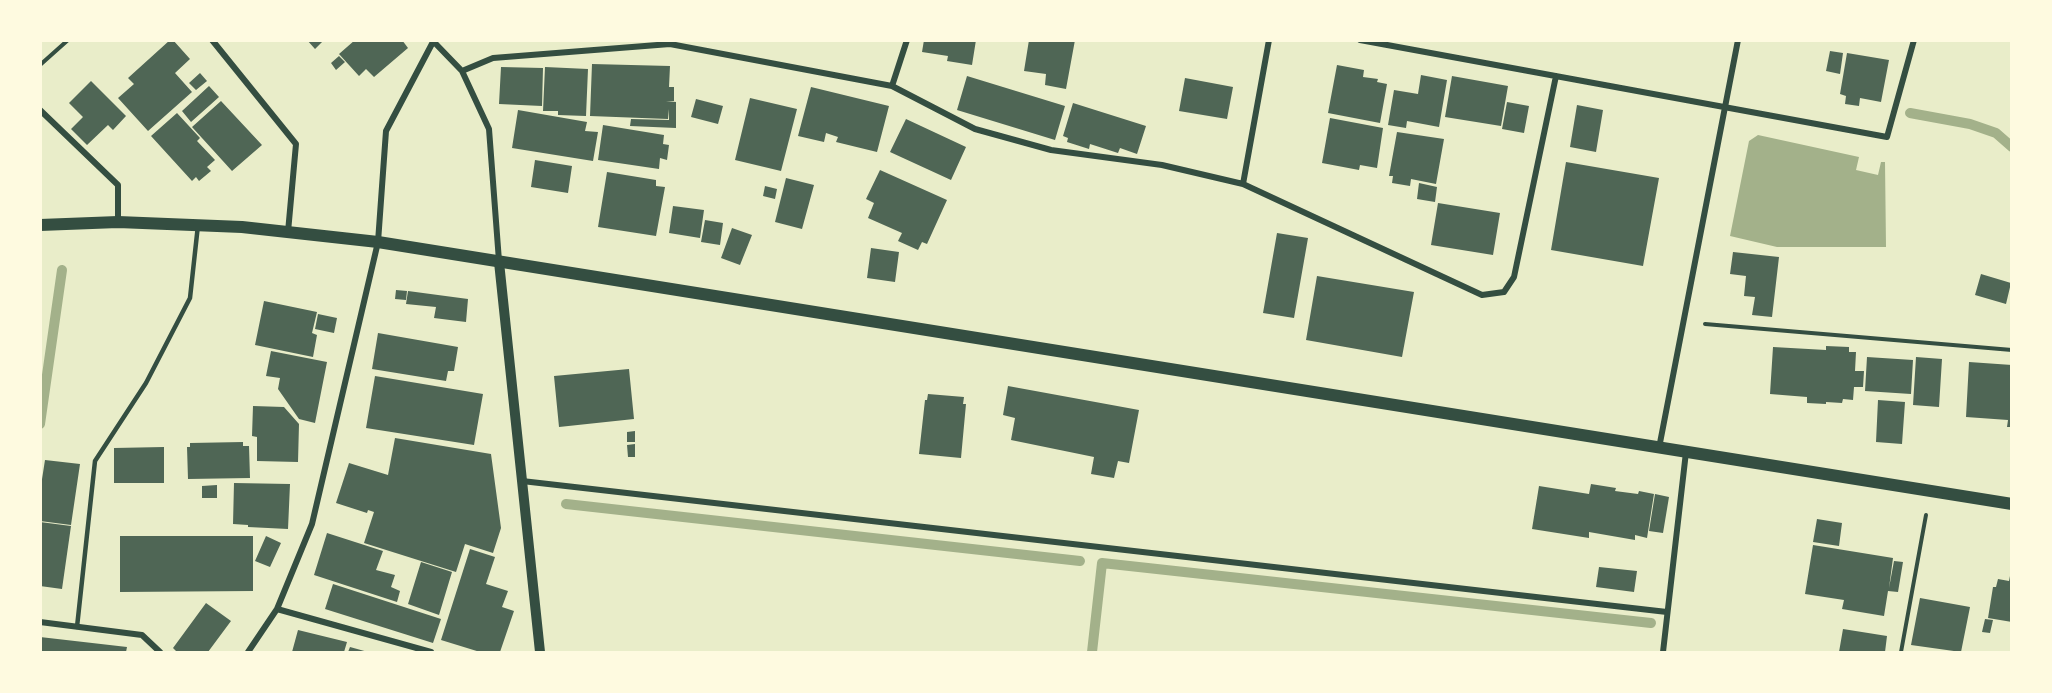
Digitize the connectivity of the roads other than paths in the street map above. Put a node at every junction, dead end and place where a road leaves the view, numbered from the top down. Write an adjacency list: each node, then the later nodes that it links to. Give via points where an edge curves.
1 (212, 40): 17 (street, via 296,144)
2 (908, 40): 10 (street)
3 (1269, 40): 13 (street)
4 (1360, 40): 9 (street)
5 (1738, 40): 11 (street)
6 (1914, 40): 11 (street, via 1887,137)
7 (433, 41): 8 (street); 18 (street, via 386,130)
8 (462, 71): 10 (street, via 493,58 670,44); 19 (street, via 489,129)
9 (1556, 76): 11 (street); 13 (street, via 1514,277 1504,292 1482,295)
10 (892, 86): 13 (street, via 975,129 1051,150 1162,165)
11 (1725, 107): 20 (street)
12 (40, 110): 14 (street, via 118,185)
13 (1243, 184)
14 (117, 222): 15 (main road); 16 (main road)
15 (40, 225)
16 (198, 225): 17 (main road); 27 (lane, via 190,298 146,383 95,461)
17 (288, 232): 18 (main road)
18 (378, 242): 19 (main road); 24 (street, via 312,524)
19 (499, 262): 20 (main road); 22 (street)
20 (1659, 448): 21 (main road)
21 (1686, 452): 23 (main road); 25 (street)
22 (522, 481): 25 (street); 31 (street)
23 (2012, 504)
24 (277, 609): 29 (street); 30 (street)
25 (1667, 612): 32 (street)
26 (40, 622): 27 (street)
27 (77, 627): 28 (street, via 142,635)
28 (160, 652)
29 (248, 652)
30 (431, 652)
31 (540, 652)
32 (1663, 652)

